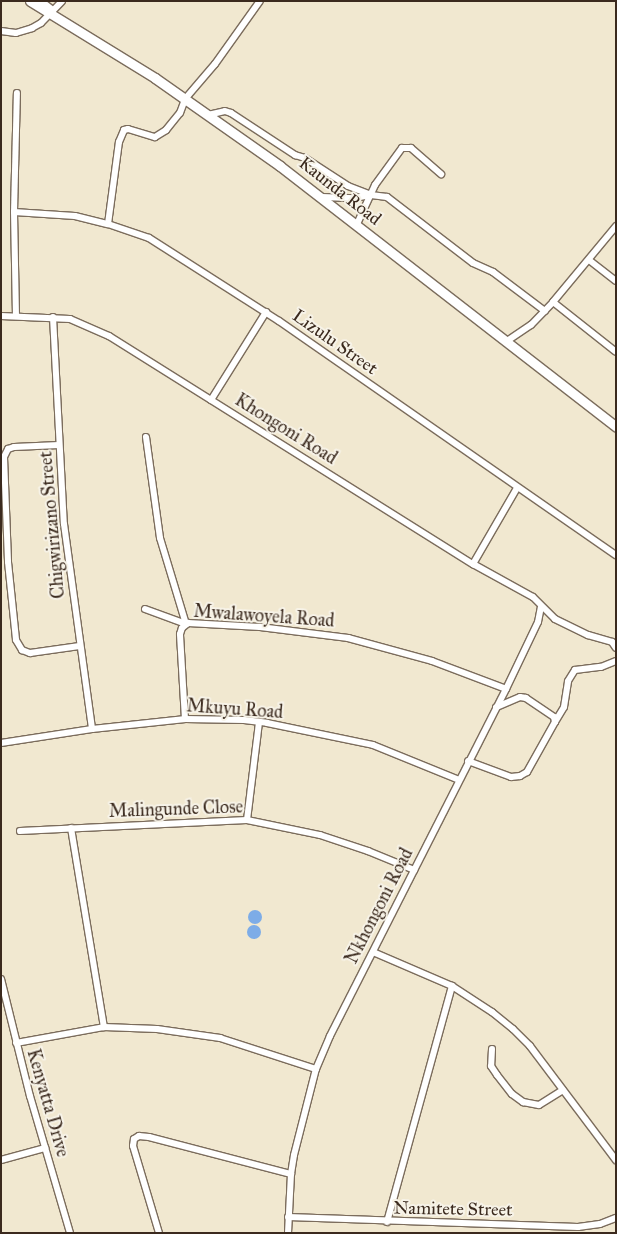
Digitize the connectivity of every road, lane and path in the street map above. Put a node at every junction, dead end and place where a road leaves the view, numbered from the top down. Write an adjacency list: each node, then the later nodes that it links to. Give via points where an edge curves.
1 (30, 1): 5 (main road, Kaunda Road)
2 (41, 1): 5 (street)
3 (62, 1): 5 (street)
4 (260, 1): 8 (street, via 215,64)
5 (52, 12): 6 (street, via 32,28 16,33); 8 (main road, Kaunda Road)
6 (1, 31)
7 (16, 92): 13 (street)
8 (185, 99): 9 (main road, Kaunda Road); 14 (street, via 180,113 166,130 151,136 126,129 119,142)
9 (208, 115): 11 (street, via 231,113 295,155); 12 (main road, Kaunda Road)
10 (441, 174): 11 (street, via 411,148 404,146)
11 (371, 195): 12 (street); 15 (street); 20 (street, via 390,199 473,263 493,272)
12 (322, 197): 15 (main road, Kaunda Road)
13 (14, 212): 14 (street, Lizulu Street, via 75,216); 23 (street)
14 (108, 224): 21 (street, Lizulu Street, via 149,238)
15 (356, 224): 25 (main road, Kaunda Road)
16 (616, 226): 17 (street)
17 (589, 260): 18 (street); 19 (street)
18 (616, 280)
19 (554, 302): 20 (street); 26 (street)
20 (545, 310): 25 (street)
21 (266, 312): 27 (street); 31 (street, Lizulu Street)
22 (1, 316): 23 (street, Khongoni Road)
23 (16, 316): 24 (street, Khongoni Road)
24 (54, 317): 27 (street, Khongoni Road, via 70,319 109,336); 30 (street, Chigwirizano Street)
25 (507, 342): 28 (main road, Kaunda Road)
26 (616, 352)
27 (211, 400): 33 (street, Khongoni Road)
28 (616, 427)
29 (146, 437): 36 (street, via 160,538)
30 (59, 445): 38 (street, Chigwirizano Street, via 64,524); 38 (street, via 8,449 4,455 8,562 16,640 22,650 30,653)
31 (517, 488): 32 (street, Lizulu Street); 33 (street)
32 (616, 555)
33 (473, 564): 34 (street, Khongoni Road, via 533,597)
34 (541, 607): 37 (street, Khongoni Road, via 555,619); 40 (street, Nkhongoni Road, via 538,622)
35 (145, 609): 36 (street)
36 (186, 624): 40 (street, Mwalawoyela Road, via 260,627 348,638 432,661); 42 (street, Mwalawoyela Road, via 180,634)
37 (614, 645)
38 (80, 646): 45 (street, Chigwirizano Street)
39 (616, 661): 44 (street, via 601,667 575,670 568,680 564,707)
40 (506, 690): 41 (street, Nkhongoni Road)
41 (496, 707): 44 (street, via 520,697 526,698); 47 (street, Nkhongoni Road)
42 (184, 719): 43 (street, Mkuyu Road); 45 (street, Mkuyu Road)
43 (259, 722): 48 (street, Mkuyu Road, via 373,745); 49 (street)
44 (556, 722): 47 (street, via 527,772 520,776 511,777)
45 (92, 729): 46 (street, Mkuyu Road)
46 (1, 743)
47 (468, 761): 48 (street, Nkhongoni Road)
48 (459, 780): 52 (street, Nkhongoni Road)
49 (246, 820): 50 (street, Malingunde Close); 52 (street, Malingunde Close, via 320,835)
50 (71, 828): 51 (street, Malingunde Close); 56 (street)
51 (20, 831)
52 (414, 870): 53 (street, Nkhongoni Road)
53 (373, 952): 55 (street); 59 (street, Nkhongoni Road)
54 (1, 980): 57 (street, Kenyatta Drive)
55 (452, 986): 60 (street, via 513,1029); 67 (street)
56 (104, 1027): 57 (street); 59 (street, via 156,1029 220,1038)
57 (16, 1043): 61 (street, Kenyatta Drive)
58 (492, 1050): 60 (street, via 492,1066 497,1075 523,1102 539,1104)
59 (316, 1069): 64 (street, Nkhongoni Road)
60 (563, 1090): 63 (street)
61 (46, 1148): 62 (street); 68 (street, Kenyatta Drive)
62 (1, 1160)
63 (616, 1160)
64 (290, 1174): 65 (street, Nkhongoni Road); 69 (street, via 139,1136 134,1139 133,1146)
65 (288, 1217): 67 (street, Namitete Street); 70 (street, Nkhongoni Road)
66 (616, 1218): 67 (street, Namitete Street, via 578,1227)
67 (387, 1222)
68 (70, 1233)
69 (159, 1233)
70 (288, 1233)

